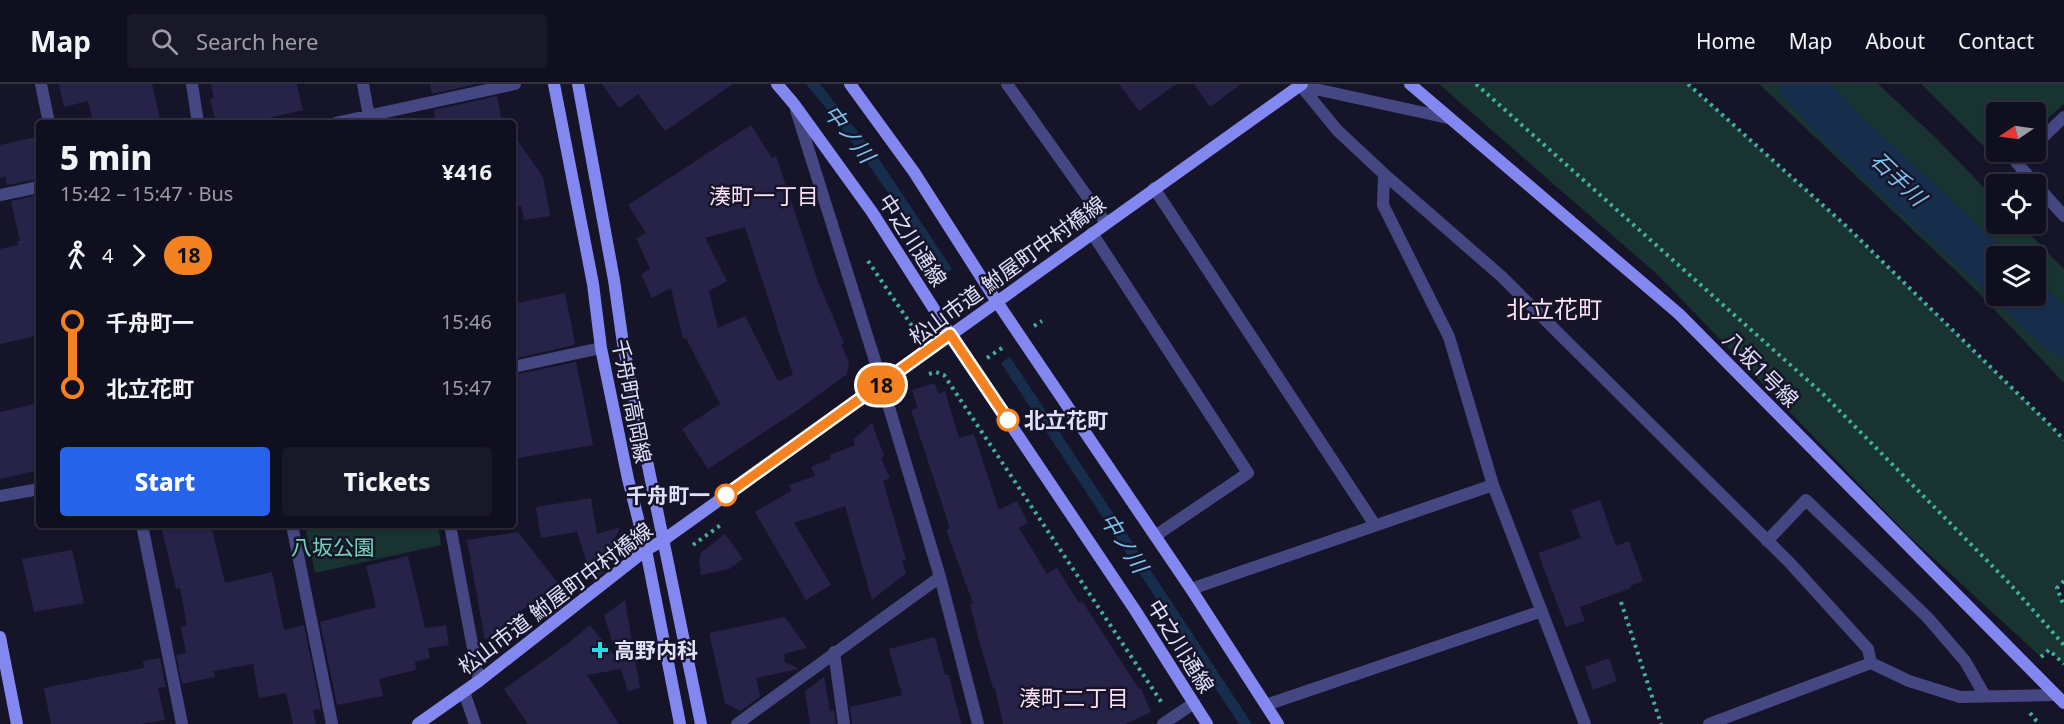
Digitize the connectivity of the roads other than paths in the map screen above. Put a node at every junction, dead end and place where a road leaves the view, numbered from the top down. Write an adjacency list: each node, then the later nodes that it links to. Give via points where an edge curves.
1 (41, 84): 15 (street)
2 (192, 84): 16 (street)
3 (363, 84): 17 (street)
4 (515, 84): 17 (street)
5 (554, 84): 30 (street, 千舟町高岡線, via 593,284)
6 (578, 84): 29 (street, 千舟町高岡線, via 615,280)
7 (777, 84): 12 (street, 中之川通線)
8 (850, 84): 27 (street, 中之川通線, via 914,172)
9 (1007, 84): 25 (street)
10 (1410, 84): 14 (street, 八坂1号線)
11 (1302, 85): 14 (street); 20 (street, via 1337,130); 22 (street, 松山市道 鮒屋町中村橋線)
12 (794, 104): 28 (street, 中之川通線, via 872,212); 32 (street)
13 (2064, 117): 18 (street)
14 (1449, 118): 52 (street, 八坂1号線, via 1679,314)
15 (47, 120)
16 (198, 120)
17 (369, 120)
18 (2046, 134)
19 (2016, 162): 24 (street)
20 (1384, 174): 33 (street, via 1383,205 1449,337); 42 (street, via 1501,276)
21 (36, 188): 23 (street)
22 (1154, 188): 25 (street, 松山市道 鮒屋町中村橋線); 36 (street)
23 (0, 195)
24 (2064, 216)
25 (1106, 223): 26 (street, 松山市道 鮒屋町中村橋線)
26 (1092, 233): 27 (street, 松山市道 鮒屋町中村橋線); 40 (street, via 1248,473)
27 (997, 302): 28 (street, 松山市道 鮒屋町中村橋線); 40 (street, 中之川通線)
28 (950, 334): 32 (street, 松山市道 鮒屋町中村橋線); 54 (street, 中之川通線)
29 (622, 344): 30 (street); 41 (street, 千舟町高岡線)
30 (600, 348): 31 (street); 43 (street, 千舟町高岡線)
31 (516, 366)
32 (882, 384): 41 (street, 松山市道 鮒屋町中村橋線); 44 (street)
33 (1494, 485): 36 (street); 46 (street)
34 (36, 490): 35 (street)
35 (0, 496)
36 (1375, 525): 45 (street)
37 (143, 528): 59 (street)
38 (293, 528): 60 (street)
39 (451, 528): 50 (street)
40 (1155, 536): 45 (street, 中之川通線)
41 (662, 541): 43 (street, 松山市道 鮒屋町中村橋線); 64 (street, 千舟町高岡線)
42 (1767, 541): 49 (street, via 1868,649); 53 (street, via 1806,500 1928,618 1965,661)
43 (646, 550): 50 (street, 松山市道 鮒屋町中村橋線); 63 (street, 千舟町高岡線)
44 (940, 577): 48 (street); 67 (street)
45 (1191, 589): 56 (street, 中之川通線)
46 (1542, 611): 56 (street); 70 (street)
47 (0, 637): 58 (street)
48 (834, 652): 65 (street); 66 (street)
49 (1871, 663): 53 (street, via 1909,681 1960,697); 71 (street)
50 (479, 681): 51 (street, 松山市道 鮒屋町中村橋線)
51 (464, 692): 61 (street, 松山市道 鮒屋町中村橋線); 62 (street)
52 (2054, 695): 53 (street); 55 (street, 八坂1号線)
53 (1985, 696)
54 (1194, 703): 57 (street); 68 (street, 中之川通線)
55 (2064, 704)
56 (1266, 705): 69 (street, 中之川通線)
57 (1168, 721)
58 (17, 724)
59 (182, 724)
60 (332, 724)
61 (418, 724)
62 (476, 724)
63 (680, 724)
64 (701, 724)
65 (737, 724)
66 (844, 724)
67 (978, 724)
68 (1208, 724)
69 (1278, 724)
70 (1585, 724)
71 (1709, 724)

